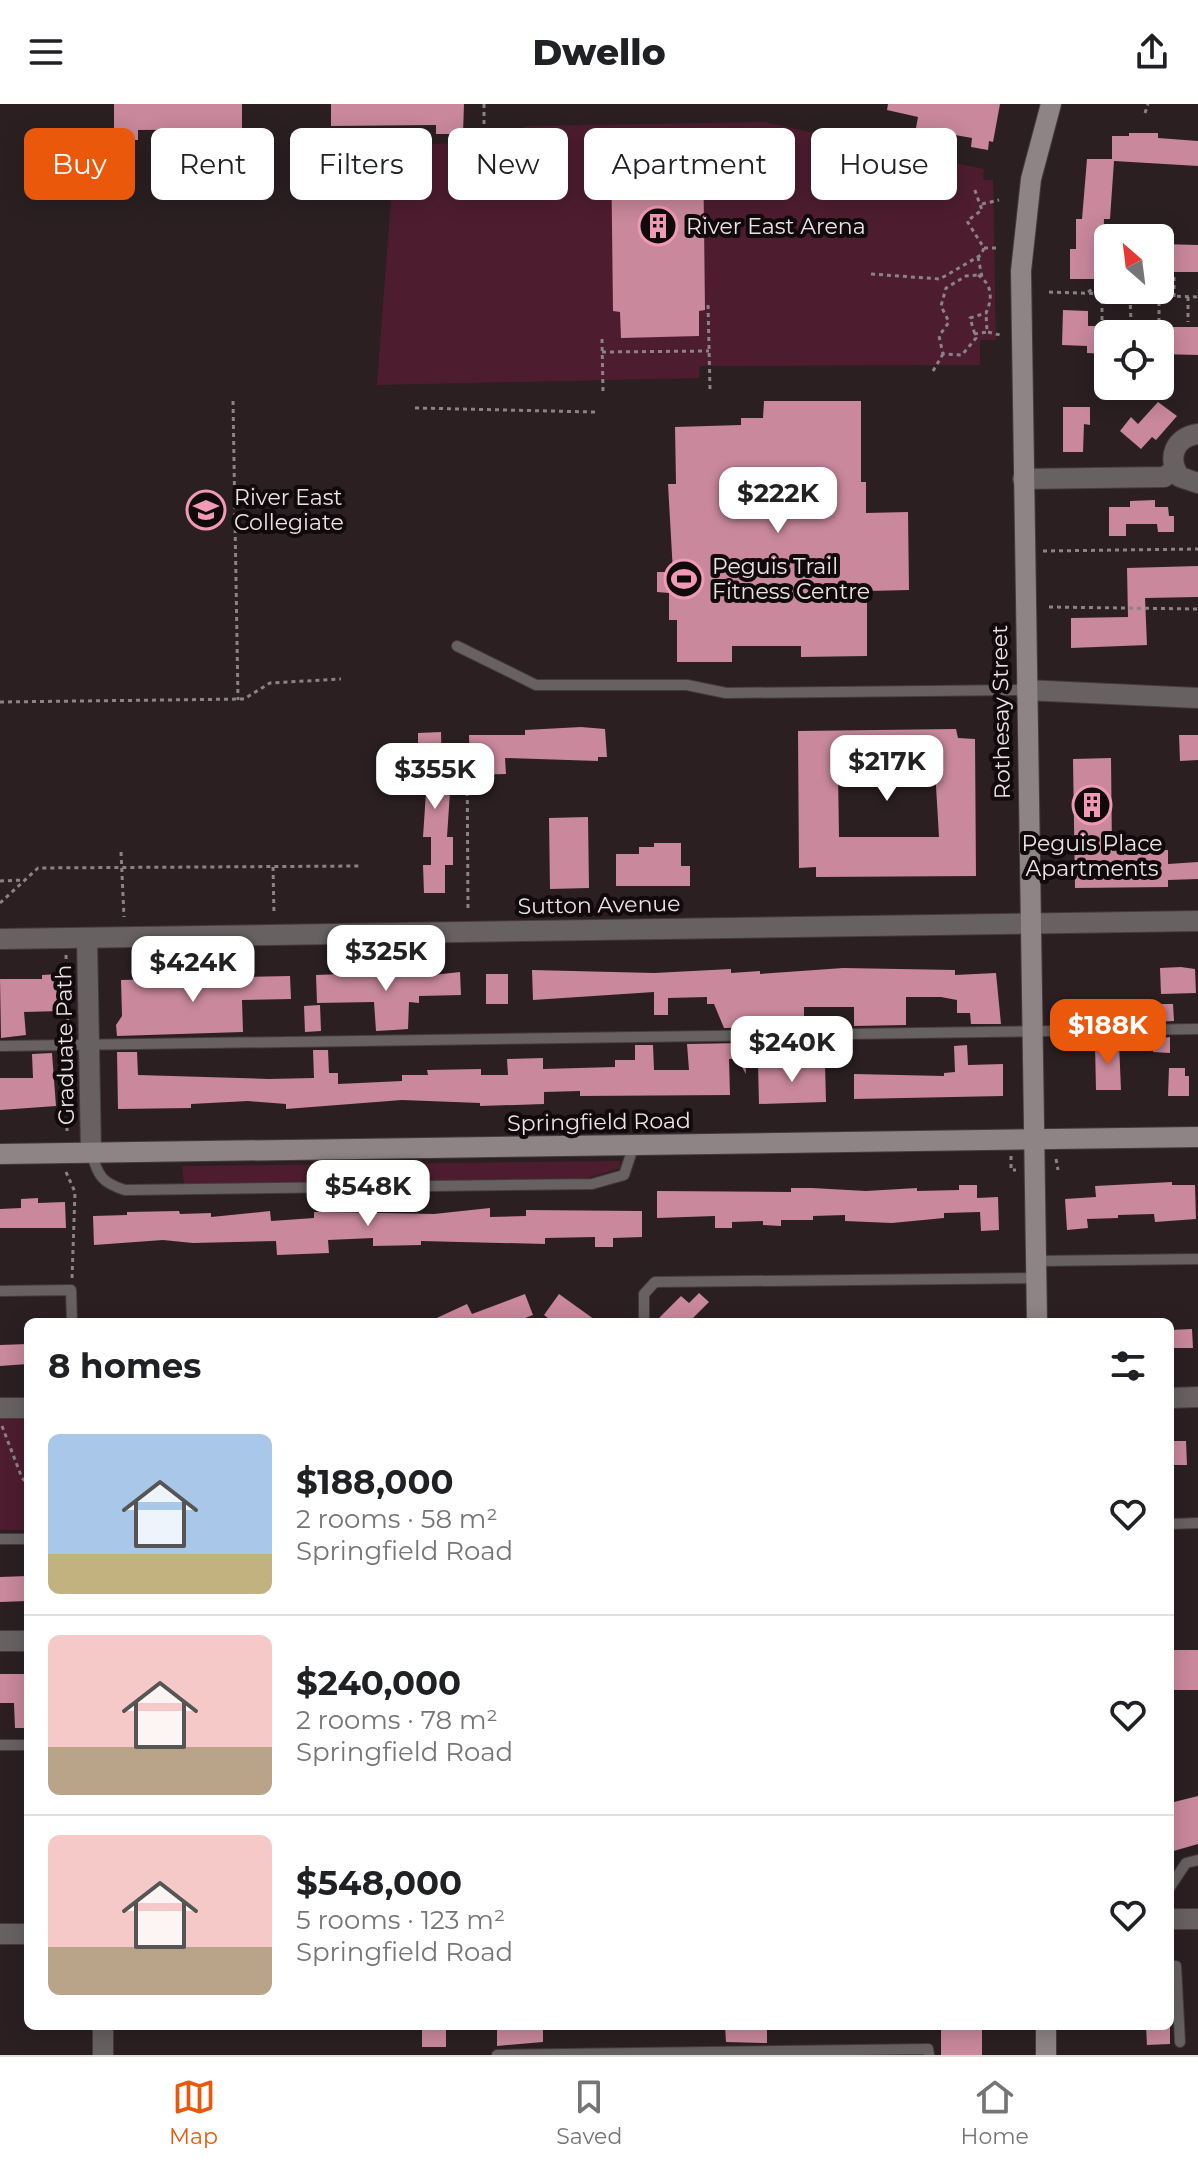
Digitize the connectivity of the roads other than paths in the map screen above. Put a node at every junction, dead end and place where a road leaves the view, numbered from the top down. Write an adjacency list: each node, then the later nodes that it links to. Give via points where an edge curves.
1 (1051, 104): 4 (street, Rothesay Street, via 1031,179 1021,271)
2 (1198, 434): 3 (street, via 1175,446)
3 (1175, 470): 4 (street, via 1164,477); 5 (street)
4 (1023, 479): 7 (street, Rothesay Street)
5 (1198, 483)
6 (457, 646): 7 (lane, via 536,685 687,685 726,693)
7 (1025, 690): 8 (street); 10 (street, Rothesay Street)
8 (1198, 698)
9 (1198, 921): 10 (street, Sutton Avenue)
10 (1028, 922): 11 (street, Sutton Avenue); 14 (street, Rothesay Street)
11 (87, 938): 12 (street, Sutton Avenue); 15 (street, Graduate Path)
12 (0, 939)
13 (1198, 1029): 14 (lane)
14 (1033, 1032): 15 (lane); 18 (street, Rothesay Street)
15 (89, 1045): 16 (lane); 20 (street, Graduate Path)
16 (0, 1046)
17 (1198, 1137): 18 (street, Springfield Road)
18 (1035, 1140): 19 (street, Springfield Road); 23 (street, Rothesay Street)
19 (634, 1145): 20 (street, Springfield Road); 20 (lane, via 624,1175 592,1184 125,1190 105,1184)
20 (91, 1152): 21 (street, Springfield Road)
21 (0, 1154)
22 (1198, 1259): 23 (lane)
23 (1036, 1270): 26 (lane, via 655,1282 644,1294); 27 (street, Rothesay Street)
24 (0, 1291): 25 (lane, via 71,1290)
25 (72, 1318)
26 (644, 1318)
27 (1037, 1318)
28 (1198, 1397): 29 (street)
29 (1174, 1398)
30 (0, 1408): 31 (street)
31 (24, 1408)
32 (1198, 1523): 33 (lane)
33 (1174, 1524)
34 (0, 1539): 35 (lane)
35 (24, 1539)
36 (0, 1641): 37 (street)
37 (24, 1641)
38 (0, 1745): 39 (lane)
39 (24, 1745)
40 (1198, 1860): 41 (lane, via 1186,1863)
41 (1174, 1881)
42 (1174, 1919): 43 (street)
43 (1198, 1919)
44 (0, 1934): 45 (street)
45 (24, 1934)
46 (1174, 1966): 49 (lane)
47 (103, 2030): 50 (street)
48 (1046, 2030): 53 (street)
49 (1180, 2042)
50 (103, 2055)
51 (497, 2055): 52 (lane, via 928,2049)
52 (929, 2055)
53 (1046, 2055)

